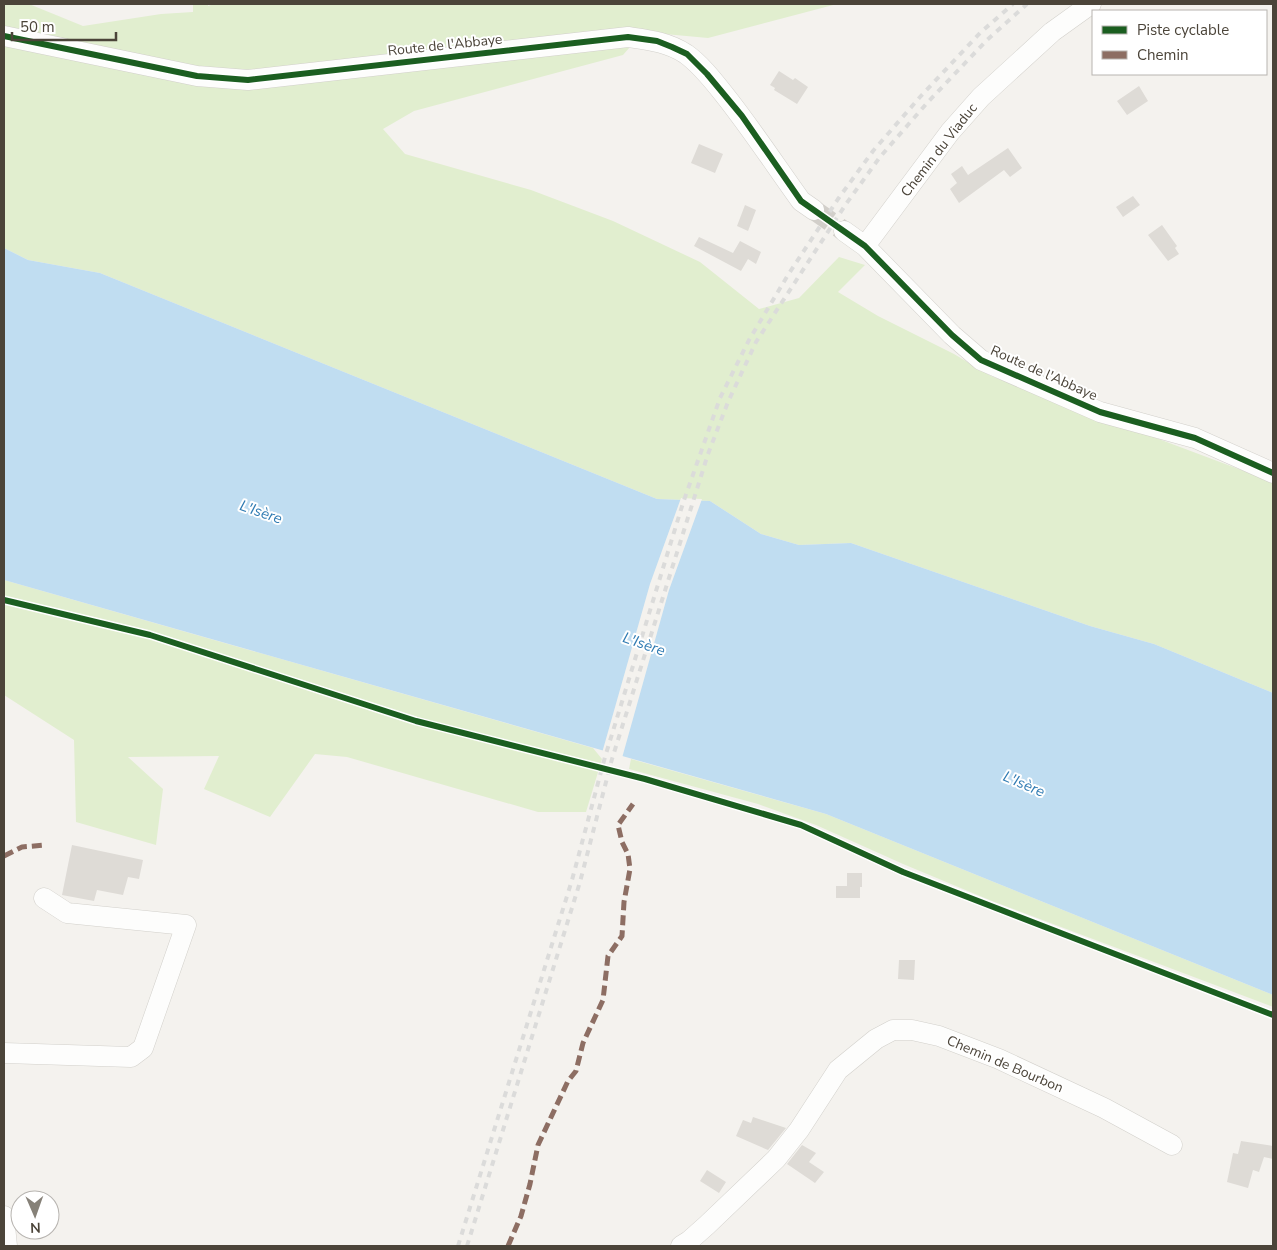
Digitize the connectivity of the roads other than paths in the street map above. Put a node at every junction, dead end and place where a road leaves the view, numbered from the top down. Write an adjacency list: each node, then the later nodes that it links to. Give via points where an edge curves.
1 (1091, 4): 5 (street, Chemin du Viaduc, via 1052,32 981,97 950,132)
2 (4, 36): 3 (street, Route de l'Abbaye, via 197,76 248,80 628,37 657,41 686,54 707,74 742,116 801,201)
3 (814, 210)
4 (844, 231): 5 (street, Route de l'Abbaye)
5 (865, 246): 6 (street, Route de l'Abbaye, via 952,335 982,360 1100,412 1195,438)
6 (1273, 473)
7 (44, 898): 8 (street, via 67,912 186,926 143,1048 131,1058)
8 (4, 1053)
9 (1172, 1145): 12 (street, Chemin de Bourbon, via 1104,1108 999,1059 938,1036 912,1030 893,1030 876,1039 838,1070 776,1159)
10 (4, 1216): 11 (street)
11 (7, 1246)
12 (681, 1246)

